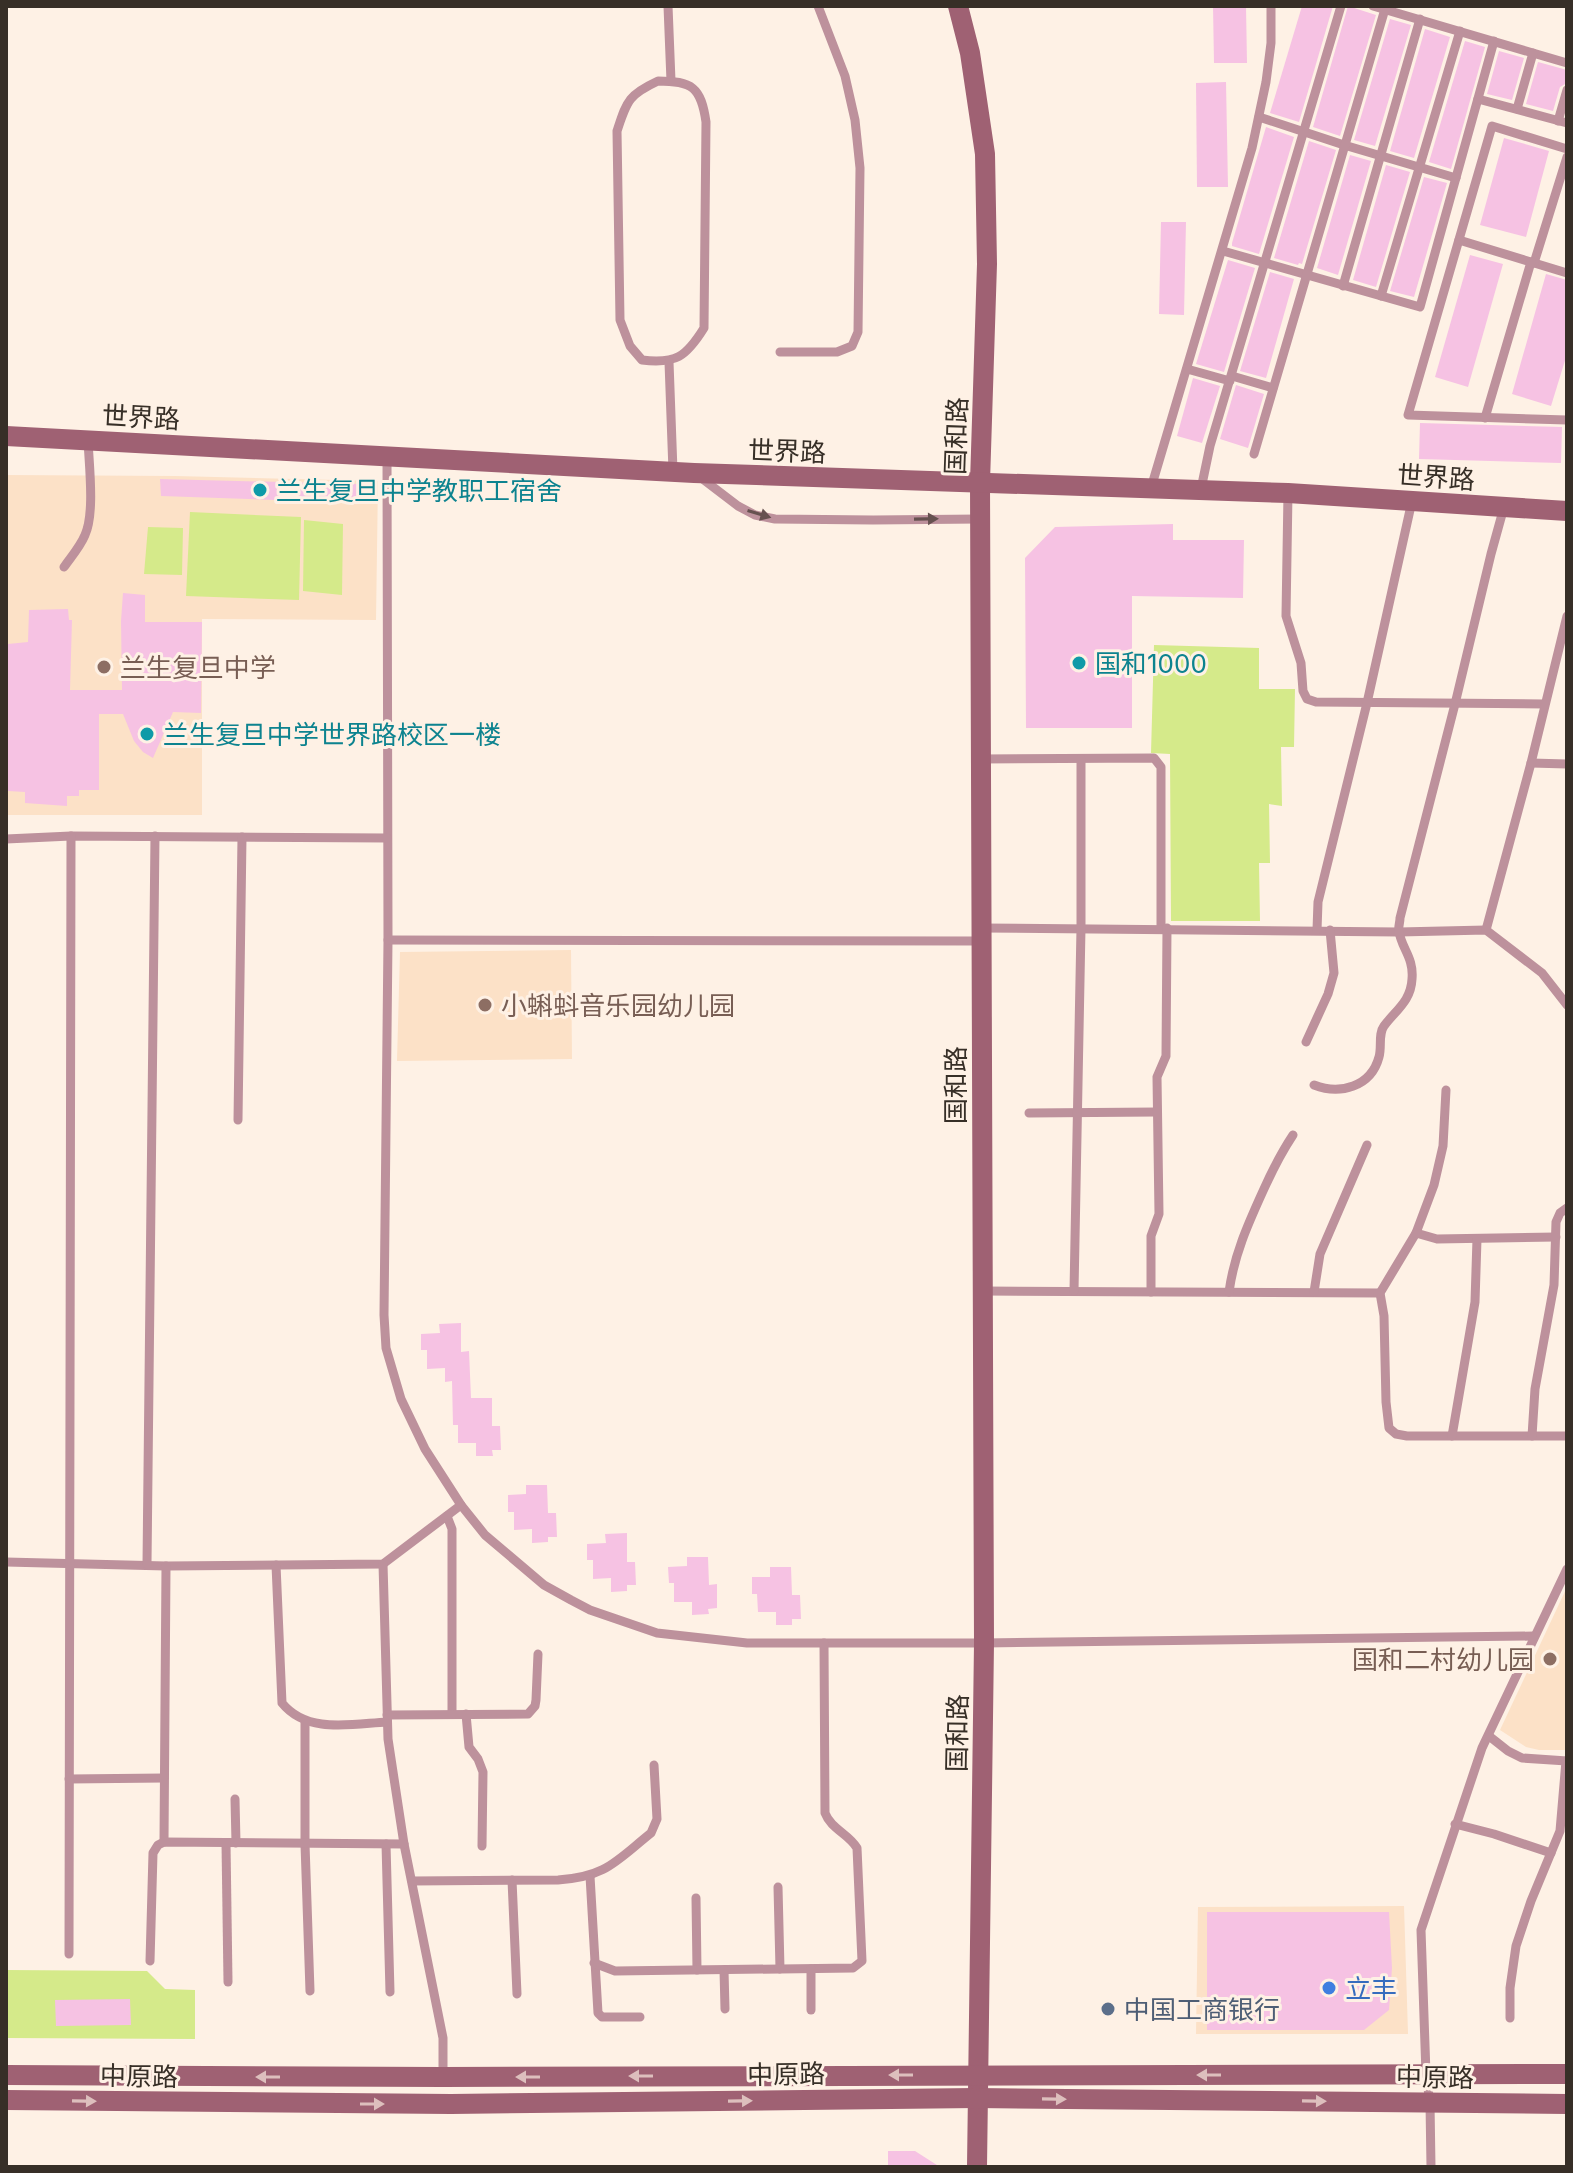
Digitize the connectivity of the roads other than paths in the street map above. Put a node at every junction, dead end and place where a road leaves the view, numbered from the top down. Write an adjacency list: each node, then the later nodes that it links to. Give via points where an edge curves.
1 (668, 6): 13 (lane)
2 (818, 6): 34 (lane, via 845,76 855,120 860,168 858,332 852,346 837,352)
3 (958, 6): 47 (street, 国和路, via 985,154)
4 (1271, 6): 17 (lane)
5 (1341, 6): 19 (lane)
6 (1373, 6): 7 (lane)
7 (1385, 9): 8 (lane); 20 (lane)
8 (1420, 19): 9 (lane); 22 (lane)
9 (1460, 31): 10 (lane); 24 (lane)
10 (1494, 41): 11 (lane); 15 (lane)
11 (1533, 53): 12 (lane); 16 (lane)
12 (1567, 63)
13 (671, 81): 35 (lane, via 695,89 706,122 704,328 696,342); 35 (lane, via 637,91 617,131 620,320 642,360)
14 (1567, 90): 18 (lane)
15 (1478, 99): 16 (lane); 25 (lane)
16 (1517, 109): 18 (lane)
17 (1259, 117): 19 (lane); 27 (lane)
18 (1563, 122)
19 (1303, 132): 20 (lane); 29 (lane)
20 (1344, 145): 22 (lane); 31 (lane)
21 (1567, 149): 26 (lane, via 1492,126)
22 (1381, 155): 24 (lane); 32 (lane)
23 (1567, 157): 28 (lane)
24 (1419, 167): 25 (lane); 33 (lane)
25 (1456, 178): 33 (lane, via 1420,307)
26 (1459, 240): 28 (lane); 39 (lane, via 1408,415)
27 (1223, 251): 29 (lane); 36 (lane)
28 (1533, 262): 30 (lane); 39 (lane)
29 (1265, 264): 31 (lane); 37 (lane)
30 (1567, 273)
31 (1306, 275): 32 (lane); 38 (lane)
32 (1343, 286): 33 (lane)
33 (1381, 296)
34 (780, 352)
35 (669, 362): 45 (lane)
36 (1187, 369): 37 (lane); 48 (lane)
37 (1231, 379): 38 (lane); 49 (lane)
38 (1273, 388): 43 (lane)
39 (1485, 418): 40 (lane)
40 (1567, 420)
41 (6, 436): 42 (street, 世界路)
42 (88, 440): 44 (street, 世界路); 55 (lane, via 88,525)
43 (1254, 454)
44 (387, 455): 45 (street, 世界路); 67 (lane)
45 (673, 471): 46 (street, 世界路)
46 (694, 473): 47 (street, 世界路); 54 (lane, one-way to 54, via 738,506 775,519)
47 (980, 482): 48 (street, 世界路); 54 (street, 国和路)
48 (1151, 488): 49 (street, 世界路)
49 (1201, 489): 50 (street, 世界路)
50 (1288, 493): 51 (street, 世界路); 57 (lane, via 1286,616 1301,663 1303,691 1316,702)
51 (1412, 501): 52 (street, 世界路); 57 (lane)
52 (1504, 507): 53 (street, 世界路); 58 (lane)
53 (1567, 511)
54 (980, 519): 60 (street, 国和路)
55 (64, 567)
56 (1567, 616): 59 (lane)
57 (1367, 703): 58 (lane); 71 (lane, via 1318,902)
58 (1455, 704): 59 (lane); 74 (lane)
59 (1544, 704): 62 (lane)
60 (980, 759): 61 (lane); 75 (street, 国和路)
61 (1081, 759): 69 (lane); 70 (lane, via 1154,758 1161,767)
62 (1531, 763): 63 (lane); 73 (lane)
63 (1567, 764)
64 (71, 836): 65 (lane); 68 (lane); 103 (lane)
65 (155, 836): 66 (lane); 104 (lane)
66 (242, 837): 67 (lane); 84 (lane)
67 (387, 838): 76 (lane)
68 (6, 839)
69 (1081, 928): 70 (lane); 75 (lane); 81 (lane)
70 (1164, 928): 71 (lane); 82 (lane, via 1166,1056 1157,1077)
71 (1317, 930): 72 (lane)
72 (1330, 930): 74 (lane); 78 (lane, via 1334,973)
73 (1486, 930): 74 (lane); 77 (lane, via 1542,973)
74 (1399, 932): 79 (lane, via 1411,962 1409,996 1382,1028 1375,1067 1356,1086 1343,1090)
75 (980, 934): 76 (lane); 91 (street, 国和路)
76 (388, 940): 100 (lane, via 386,1348 419,1437)
77 (1567, 1005)
78 (1306, 1042)
79 (1314, 1085)
80 (1446, 1090): 88 (lane, via 1443,1146)
81 (1077, 1112): 82 (lane); 83 (lane); 92 (lane)
82 (1157, 1112): 93 (lane, via 1159,1214 1151,1236)
83 (1029, 1113)
84 (238, 1120)
85 (1293, 1135): 94 (lane, via 1242,1237)
86 (1367, 1145): 95 (lane, via 1320,1254)
87 (1567, 1208): 89 (lane, via 1556,1222)
88 (1416, 1233): 90 (lane); 96 (lane)
89 (1556, 1237): 90 (lane); 98 (lane)
90 (1477, 1239): 97 (lane, via 1475,1302)
91 (983, 1291): 92 (lane); 111 (street, 国和路)
92 (1074, 1291): 93 (lane)
93 (1151, 1292): 94 (lane)
94 (1229, 1292): 95 (lane)
95 (1314, 1292): 96 (lane)
96 (1380, 1293): 97 (lane, via 1389,1428 1407,1436)
97 (1452, 1436): 98 (lane)
98 (1532, 1436): 99 (lane)
99 (1567, 1436)
100 (461, 1505): 101 (lane); 110 (lane, via 485,1535 544,1585 590,1610 657,1633 747,1643)
101 (447, 1516): 105 (lane); 113 (lane, via 452,1529)
102 (6, 1562): 103 (lane)
103 (69, 1563): 104 (lane); 121 (lane)
104 (147, 1564): 107 (lane)
105 (383, 1564): 106 (lane); 115 (lane)
106 (276, 1565): 107 (lane); 116 (lane, via 281,1698)
107 (166, 1566): 120 (lane)
108 (1567, 1569): 109 (lane)
109 (1534, 1636): 111 (lane); 117 (lane)
110 (824, 1643): 111 (lane); 141 (lane, via 825,1813 857,1848 862,1961 853,1968)
111 (984, 1643): 155 (street, 国和路)
112 (538, 1654): 114 (lane, via 532,1711)
113 (452, 1714): 114 (lane); 115 (lane)
114 (466, 1714): 130 (lane, via 469,1747 483,1772)
115 (387, 1718): 116 (lane); 129 (lane)
116 (305, 1721): 127 (lane)
117 (1489, 1736): 118 (lane, via 1522,1758); 123 (lane)
118 (1567, 1761): 124 (lane)
119 (654, 1765): 132 (lane, via 657,1819 651,1833)
120 (164, 1778): 121 (lane); 125 (lane)
121 (69, 1779): 137 (lane)
122 (235, 1799): 126 (lane)
123 (1455, 1824): 131 (lane); 152 (lane, via 1421,1930)
124 (1564, 1833): 131 (lane)
125 (164, 1842): 126 (lane); 138 (lane, via 153,1853)
126 (231, 1843): 127 (lane); 144 (lane)
127 (305, 1844): 128 (lane); 145 (lane)
128 (386, 1844): 129 (lane); 146 (lane)
129 (404, 1844): 134 (lane)
130 (482, 1846)
131 (1551, 1853): 151 (lane, via 1516,1946)
132 (590, 1876): 133 (lane); 139 (lane)
133 (512, 1880): 134 (lane); 147 (lane)
134 (412, 1881): 156 (lane, via 443,2038)
135 (778, 1887): 140 (lane)
136 (696, 1898): 142 (lane)
137 (69, 1954)
138 (150, 1961)
139 (594, 1963): 142 (lane, via 615,1971); 150 (lane, via 598,2013)
140 (780, 1969): 141 (lane); 143 (lane)
141 (811, 1969): 149 (lane)
142 (697, 1970): 143 (lane)
143 (724, 1970): 148 (lane)
144 (228, 1982)
145 (310, 1991)
146 (390, 1992)
147 (517, 1994)
148 (725, 2009)
149 (811, 2010)
150 (640, 2017)
151 (1510, 2018)
152 (1426, 2074): 153 (street, 中原路); 155 (street, 中原路, one-way to 155); 159 (lane)
153 (1567, 2074)
154 (6, 2075): 156 (street, 中原路, one-way to 154)
155 (979, 2075): 156 (street, 中原路, one-way to 156); 157 (street, 国和路)
156 (443, 2077)
157 (976, 2098): 158 (street, 中原路, one-way to 157, via 451,2104); 159 (street, 中原路, one-way to 159); 161 (street, 国和路)
158 (6, 2100)
159 (1430, 2103): 160 (street, 中原路); 162 (lane)
160 (1567, 2104)
161 (977, 2167)
162 (1431, 2167)

